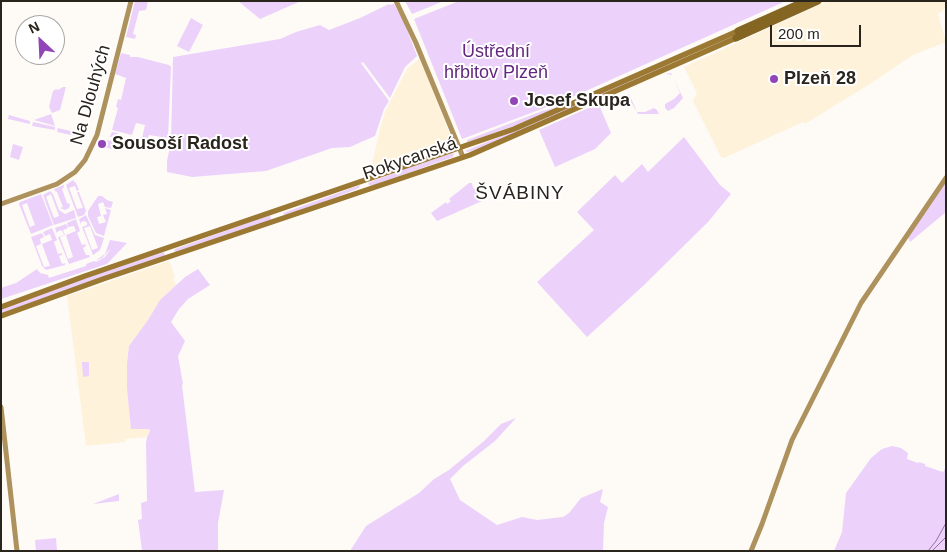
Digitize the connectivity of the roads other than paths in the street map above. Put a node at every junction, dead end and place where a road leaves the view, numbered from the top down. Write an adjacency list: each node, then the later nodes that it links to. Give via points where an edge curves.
1 (131, 1): 9 (street, Na Dlouhých, via 97,136 88,157 63,180)
2 (396, 1): 6 (street)
3 (806, 1): 5 (highway, Rokycanská)
4 (818, 1): 5 (highway, Rokycanská)
5 (737, 34): 6 (main road, Rokycanská, via 537,120); 7 (main road, Rokycanská)
6 (459, 148): 7 (street); 10 (main road, Rokycanská)
7 (462, 157): 11 (main road, Rokycanská)
8 (946, 178): 14 (street, via 861,303 792,440)
9 (1, 204)
10 (1, 306)
11 (1, 316)
12 (1, 407): 13 (street)
13 (17, 551)
14 (750, 551)

